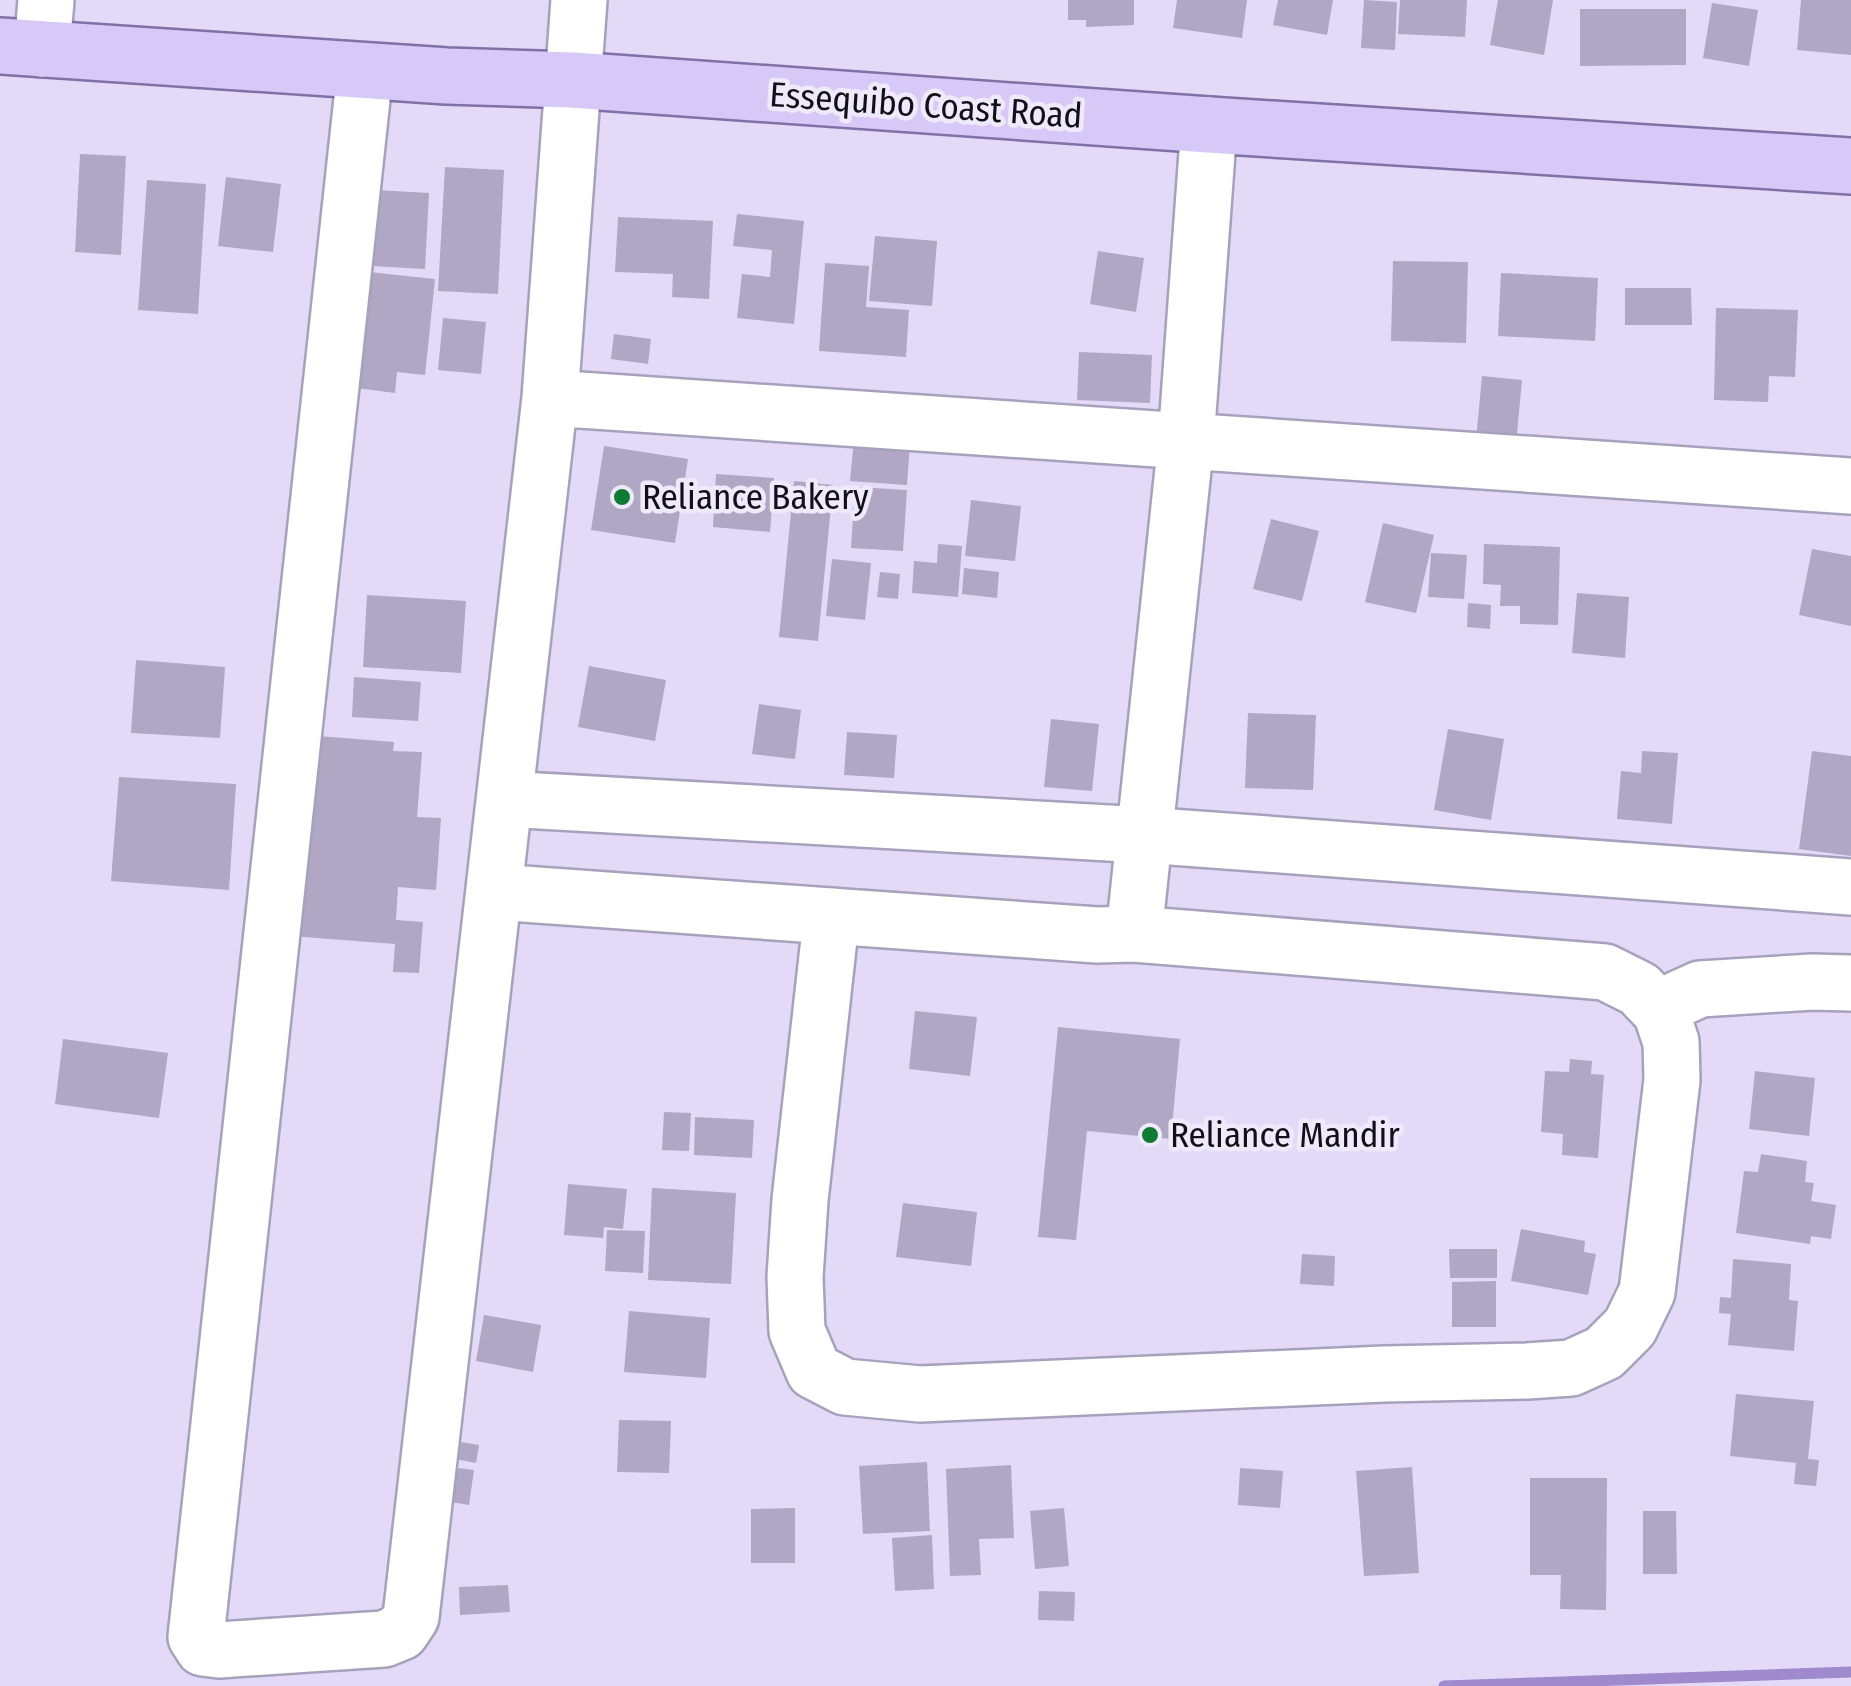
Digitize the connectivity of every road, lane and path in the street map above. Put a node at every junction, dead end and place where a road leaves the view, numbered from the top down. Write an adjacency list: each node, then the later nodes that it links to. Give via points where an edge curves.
1 (579, 0): 4 (street)
2 (29, 32): 3 (main road, Essequibo Coast Road)
3 (365, 70): 4 (main road, Essequibo Coast Road); 13 (street, via 198,1617 196,1637 203,1648 384,1640 401,1632 410,1617)
4 (572, 80): 5 (main road, Essequibo Coast Road); 7 (street)
5 (1210, 125): 6 (main road, Essequibo Coast Road); 8 (street)
6 (1851, 166)
7 (550, 398): 8 (street); 10 (street)
8 (1186, 441): 9 (street); 11 (street)
9 (1851, 486)
10 (505, 799): 11 (street); 13 (street)
11 (1144, 834): 12 (street); 15 (street)
12 (1851, 887)
13 (495, 892): 14 (street)
14 (833, 916): 15 (street); 17 (street, via 800,1200 795,1313 814,1371 845,1387 920,1394 1527,1371 1570,1368 1604,1353 1630,1327 1647,1292 1672,1080 1671,1042)
15 (1134, 934): 17 (street, via 1606,972 1638,989)
16 (1851, 983): 17 (street, via 1700,989)
17 (1660, 1012)

